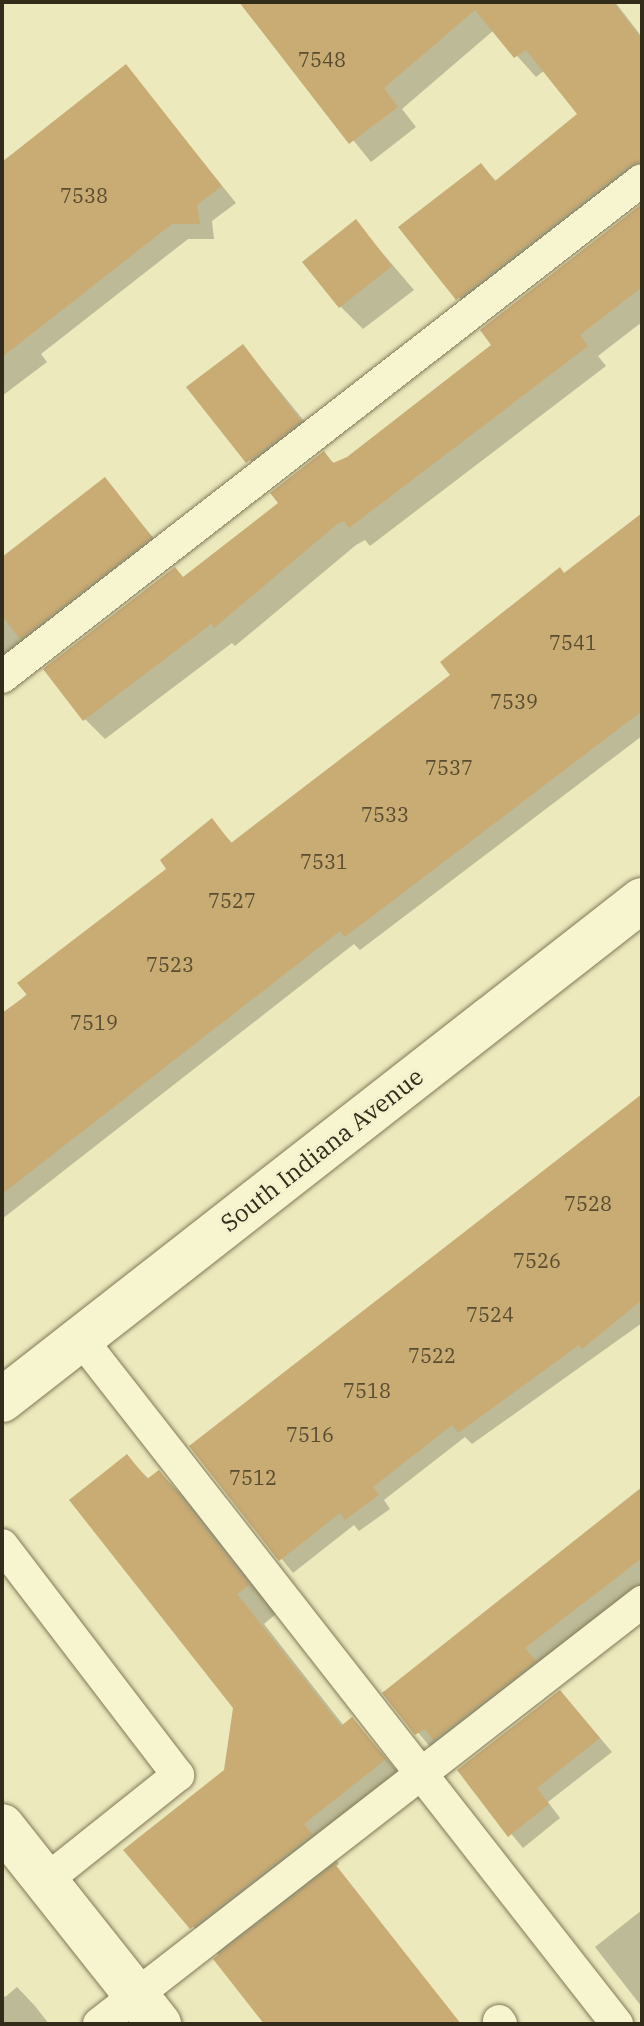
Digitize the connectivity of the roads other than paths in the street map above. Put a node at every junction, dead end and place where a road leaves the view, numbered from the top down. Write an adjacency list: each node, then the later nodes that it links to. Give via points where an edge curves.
1 (642, 180): 2 (lane)
2 (2, 677)
3 (642, 900): 4 (street, South Indiana Avenue)
4 (81, 1339): 5 (street, South Indiana Avenue); 8 (lane)
5 (2, 1400)
6 (2, 1545): 10 (lane, via 178,1775)
7 (642, 1602): 8 (lane)
8 (421, 1774): 11 (lane); 13 (lane)
9 (2, 1826): 10 (street)
10 (45, 1881): 11 (street)
11 (147, 2010): 12 (lane)
12 (99, 2024)
13 (617, 2024)

